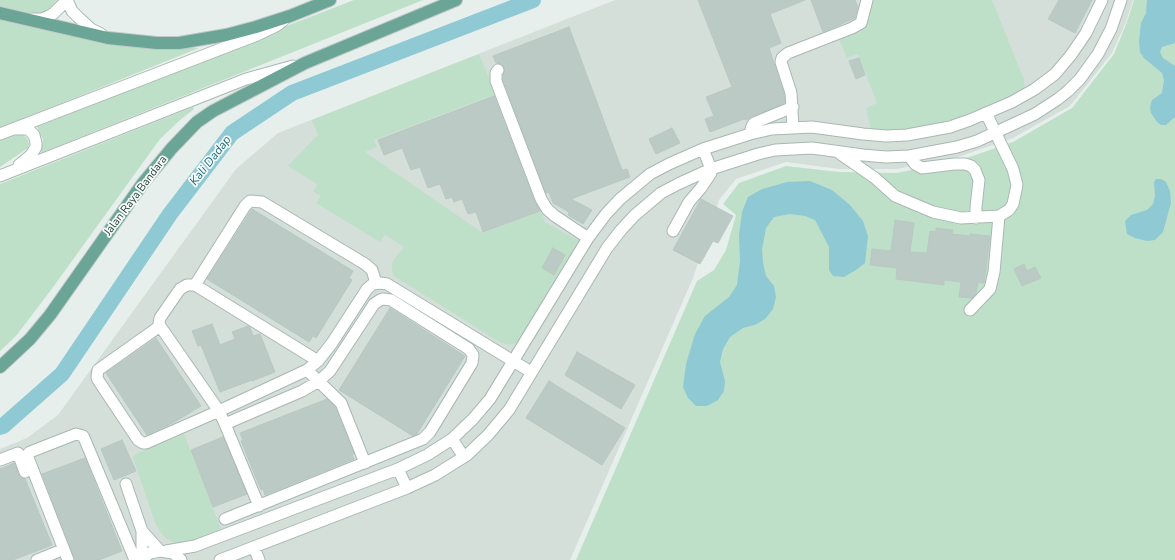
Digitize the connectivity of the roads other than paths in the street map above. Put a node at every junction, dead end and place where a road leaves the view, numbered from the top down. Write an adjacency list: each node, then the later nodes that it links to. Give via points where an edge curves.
1 (67, 0): 9 (street, via 54,13 42,19); 10 (street, via 72,11 91,29)
2 (330, 0): 8 (main road)
3 (456, 0): 11 (main road, Jalan Raya Bandara)
4 (867, 0): 13 (street, via 861,23 788,52 782,58)
5 (1102, 0): 14 (street, via 1086,33 1054,74 1035,89)
6 (1121, 0): 17 (street, via 1105,41 1080,79 1047,106 1020,122)
7 (0, 14): 9 (main road)
8 (290, 16): 10 (main road, via 226,35 179,43); 16 (street, via 257,35)
9 (21, 18): 10 (main road)
10 (108, 38)
11 (305, 63): 24 (street, Jalan Raya Bandara, via 240,81); 35 (main road, Jalan Raya Bandara, via 219,107 197,122 143,183 50,315 30,339)
12 (498, 70): 28 (street, via 496,81 541,199 555,216)
13 (793, 107): 15 (street); 19 (street, via 754,124)
14 (986, 113): 15 (street, via 950,127 907,135 886,136); 17 (street)
15 (793, 127): 19 (street)
16 (11, 130): 18 (street); 24 (street, via 28,129 36,139 36,147 23,163)
17 (994, 133): 22 (street, via 957,147); 25 (street, via 1013,169 1017,185 1014,204)
18 (0, 134)
19 (750, 134): 20 (street)
20 (703, 149): 23 (street); 28 (street, via 650,174 611,209)
21 (837, 151): 22 (street, via 886,157); 23 (street, via 812,148 775,150); 26 (street, via 895,196 933,212 961,218)
22 (909, 156): 26 (street, via 922,168 954,164 971,166 979,180)
23 (711, 169): 27 (street, via 710,176 689,202); 37 (street, via 660,193 621,230 607,248)
24 (0, 176)
25 (999, 216): 26 (street); 31 (street, via 990,289)
26 (976, 218)
27 (673, 231)
28 (588, 238): 34 (street)
29 (376, 283): 30 (street, via 372,270 365,264 262,202 254,201 247,203); 33 (street, via 367,289); 34 (street, via 387,284)
30 (195, 285): 32 (street, via 187,285 180,289 160,318); 33 (street)
31 (970, 310)
32 (160, 326): 39 (street); 39 (street, via 100,368 97,374 98,380 138,440 146,443)
33 (318, 361): 36 (street)
34 (512, 361): 37 (street); 41 (street, via 490,399)
35 (0, 367)
36 (307, 370): 38 (street); 39 (street)
37 (531, 372): 42 (street, via 509,410 488,435)
38 (319, 381): 40 (street, via 302,391); 44 (street, via 341,403); 44 (street, via 330,371 374,304 384,299 391,300 472,353 472,363 427,436)
39 (219, 411): 40 (street)
40 (225, 424): 48 (street)
41 (452, 439): 42 (street); 45 (street)
42 (464, 457): 47 (street)
43 (0, 460): 53 (street, via 18,453)
44 (365, 463): 48 (street)
45 (398, 469): 47 (street); 52 (street, via 195,546)
46 (126, 484): 50 (street)
47 (407, 488): 51 (street)
48 (259, 506): 49 (street)
49 (225, 519)
50 (142, 531): 52 (street); 56 (street)
51 (254, 547): 58 (street); 59 (street)
52 (163, 551): 56 (street, via 150,553); 57 (street, via 173,553)
53 (59, 556): 54 (street)
54 (37, 560)
55 (68, 560): 56 (street, via 27,455 76,434 83,436 85,440)
56 (136, 560)
57 (181, 560)
58 (220, 560)
59 (259, 560)

